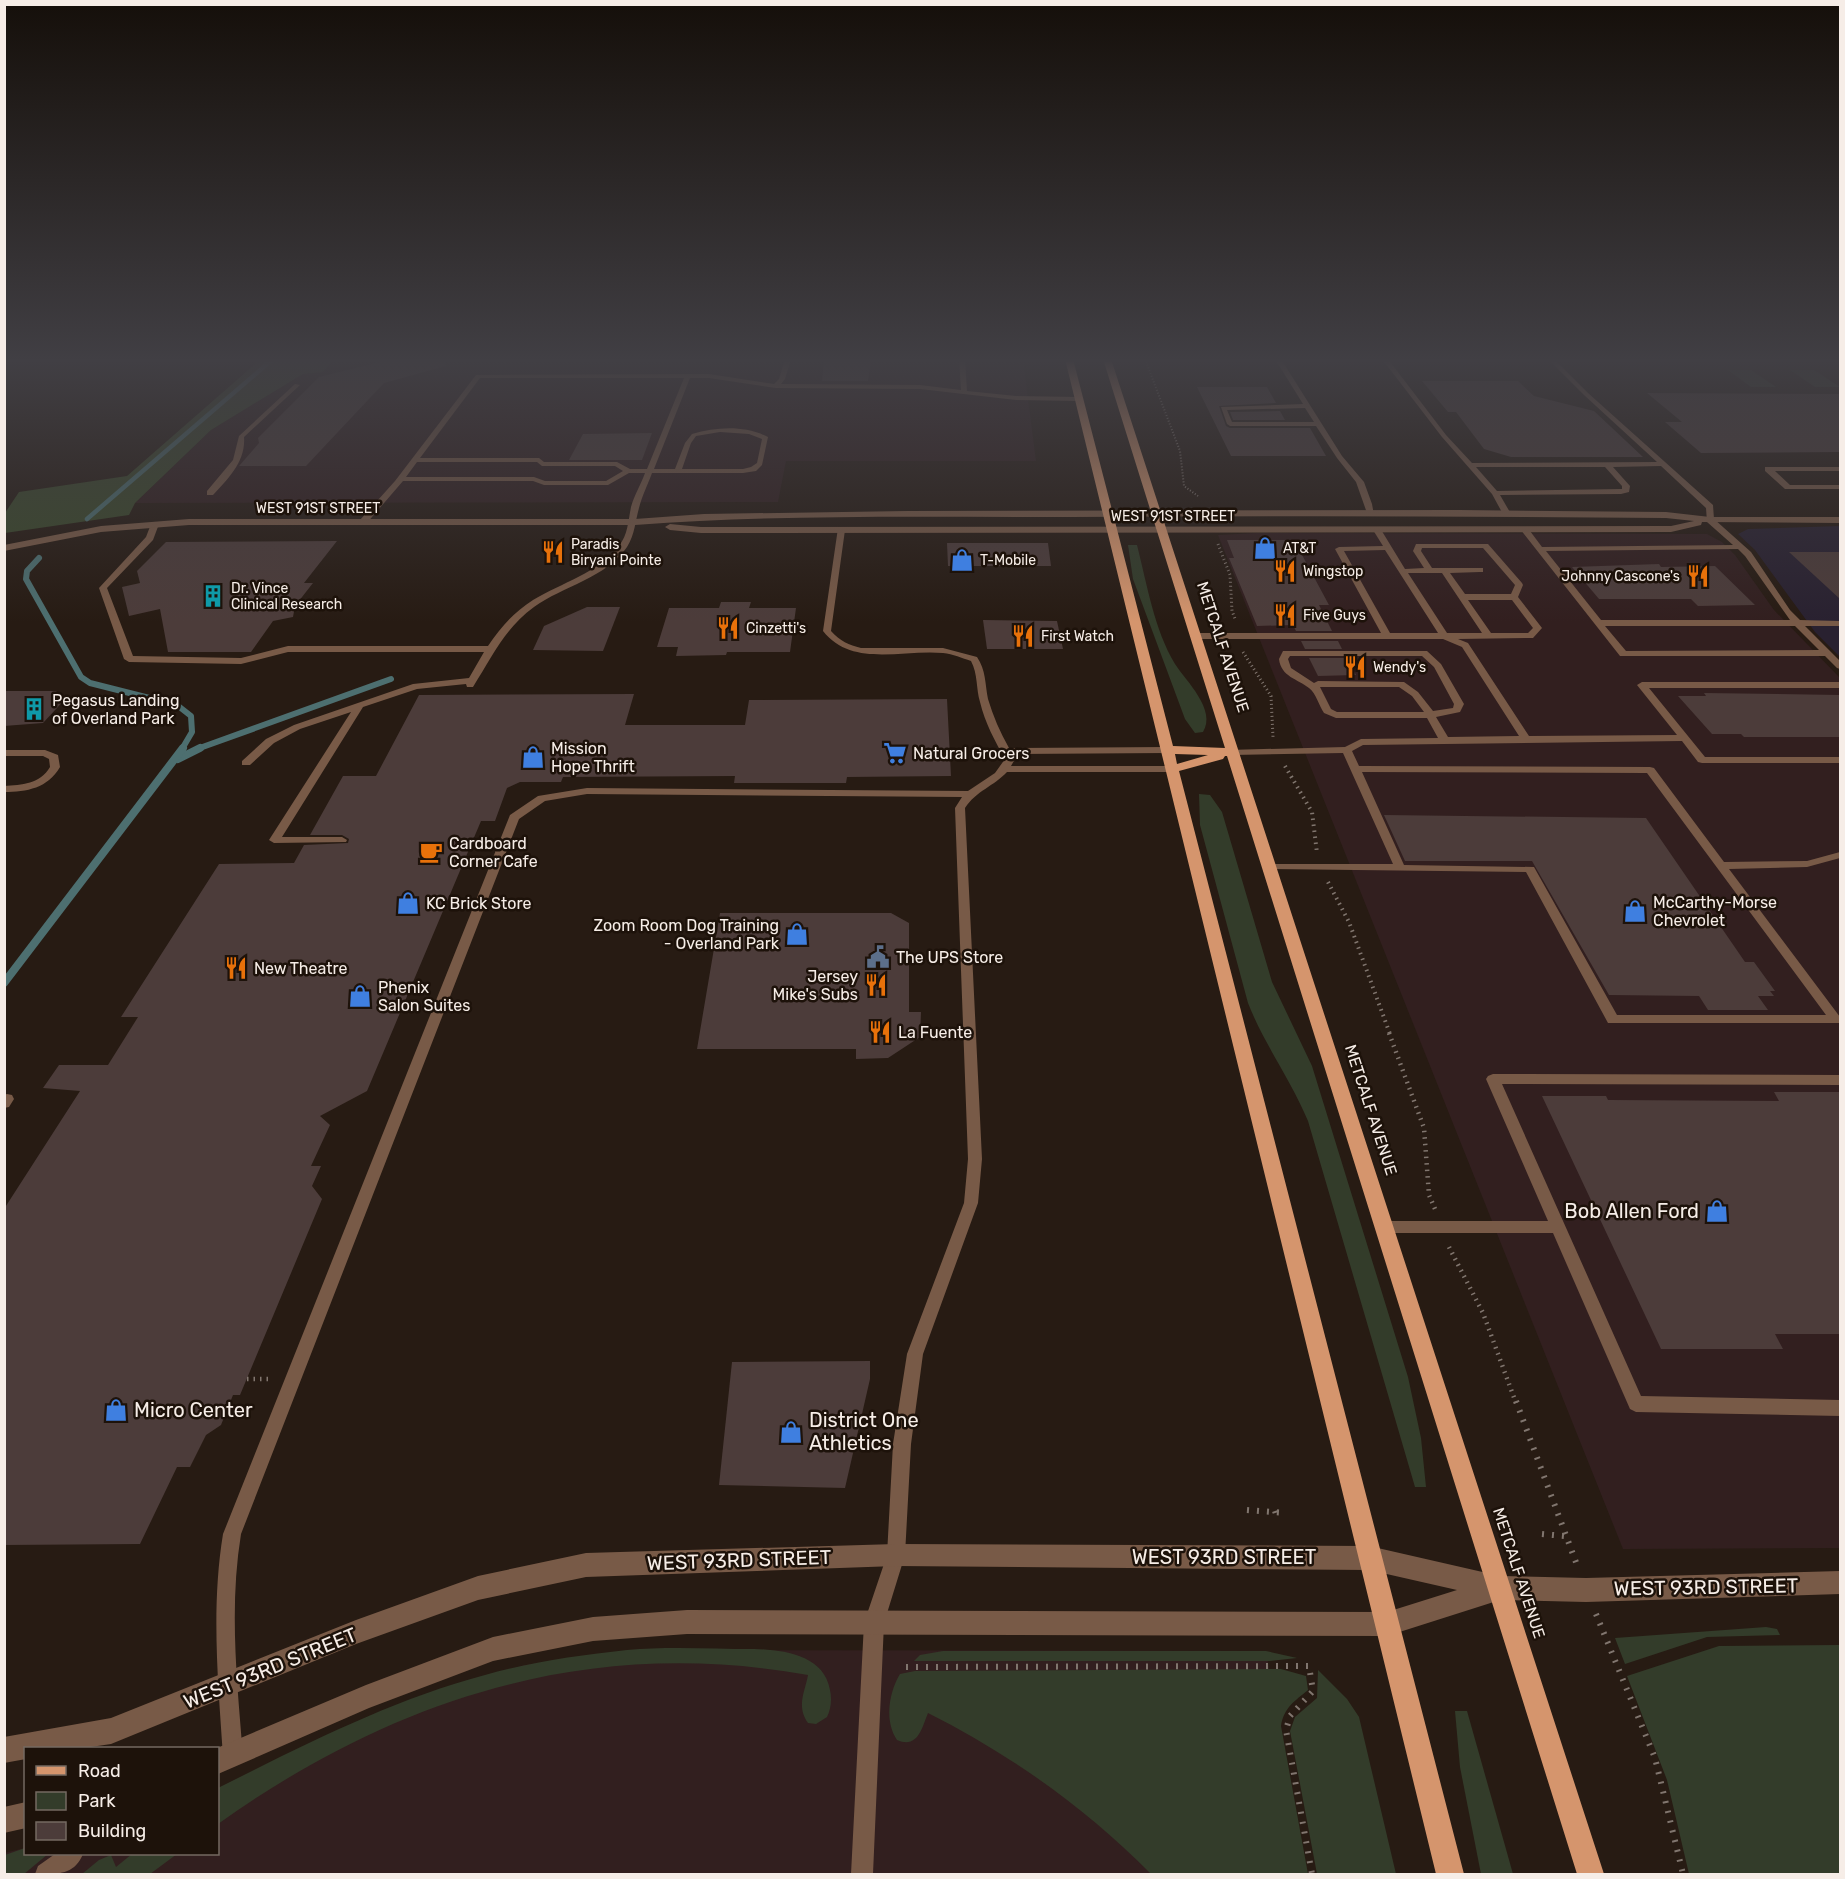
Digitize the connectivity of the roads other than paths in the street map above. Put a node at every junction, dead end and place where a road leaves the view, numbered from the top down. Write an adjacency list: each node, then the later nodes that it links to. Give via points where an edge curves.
1 (242, 447): 23 (lane, via 226,477)
2 (426, 447): 11 (lane)
3 (659, 447): 18 (lane)
4 (688, 447): 19 (lane)
5 (764, 447): 19 (lane, via 760,464 753,469)
6 (1092, 447): 25 (main road)
7 (1135, 447): 27 (main road, METCALF AVENUE)
8 (1334, 447): 26 (lane, via 1365,488)
9 (1454, 447): 13 (lane)
10 (1645, 447): 15 (lane)
11 (416, 460): 12 (lane, via 539,460); 20 (lane)
12 (542, 464): 17 (lane, via 617,464); 21 (lane)
13 (1469, 465): 14 (lane); 24 (lane)
14 (1607, 465): 15 (lane); 24 (lane, via 1626,490)
15 (1665, 465): 30 (lane, via 1710,507)
16 (1840, 468): 22 (lane, via 1768,469 1788,487)
17 (628, 471): 18 (lane); 21 (lane, via 608,483 544,483)
18 (649, 471): 19 (lane); 33 (lane, via 635,507)
19 (678, 471)
20 (401, 478): 21 (lane); 32 (lane)
21 (534, 479)
22 (1840, 487)
23 (210, 493)
24 (1494, 493): 28 (lane)
25 (1109, 513): 27 (street, WEST 91ST STREET); 33 (street, WEST 91ST STREET, via 716,517); 38 (main road)
26 (1371, 513): 27 (street, WEST 91ST STREET); 28 (street, WEST 91ST STREET)
27 (1156, 514): 35 (main road, METCALF AVENUE)
28 (1507, 514): 29 (street, WEST 91ST STREET); 40 (street, via 1511,524 1435,524)
29 (1647, 515): 30 (street, WEST 91ST STREET); 36 (street, via 1643,520 1528,521 1521,524)
30 (1710, 520): 31 (street, WEST 91ST STREET); 36 (street, WEST 91ST STREET, via 1671,529); 41 (lane)
31 (1840, 520)
32 (363, 522): 33 (street, WEST 91ST STREET); 34 (street, WEST 91ST STREET)
33 (635, 522): 37 (street, WEST 91ST STREET, via 700,530); 58 (lane, via 617,556 607,565 543,596 518,615)
34 (155, 524): 42 (street, WEST 91ST STREET, via 101,529); 58 (lane, via 150,538 103,588 129,659 241,661 288,649)
35 (1162, 529): 38 (street, WEST 91ST STREET); 39 (street, WEST 91ST STREET); 54 (main road, METCALF AVENUE)
36 (1524, 529): 40 (street, WEST 91ST STREET); 44 (lane)
37 (841, 530): 38 (street, WEST 91ST STREET); 70 (lane, via 827,631 832,640 850,649 940,650 975,659 982,669 982,689 996,736)
38 (1113, 530): 68 (main road)
39 (1377, 530): 40 (street, WEST 91ST STREET); 43 (lane)
40 (1415, 530)
41 (1740, 547): 44 (lane); 52 (lane)
42 (4, 548)
43 (1388, 548): 48 (lane); 55 (lane, via 1339,549)
44 (1540, 549): 51 (lane)
45 (1430, 570): 46 (lane); 48 (lane); 50 (lane, via 1417,551 1419,546 1485,546 1519,585)
46 (1444, 570): 47 (lane); 49 (lane)
47 (1480, 570)
48 (1402, 571): 56 (lane)
49 (1462, 597): 50 (lane); 57 (lane)
50 (1514, 597): 57 (lane, via 1538,628 1530,636)
51 (1599, 623): 52 (lane); 59 (lane, via 1623,654)
52 (1797, 623): 53 (lane); 59 (lane)
53 (1840, 623)
54 (1196, 636): 55 (lane); 71 (main road, METCALF AVENUE)
55 (1387, 636): 56 (lane)
56 (1444, 636): 57 (lane); 66 (lane, via 1465,645)
57 (1488, 636)
58 (489, 649): 63 (lane, via 472,682 416,686)
59 (1827, 653): 60 (lane)
60 (1840, 666)
61 (1840, 685): 65 (lane, via 1642,685)
62 (1315, 687): 64 (lane, via 1327,711 1336,715); 64 (lane, via 1401,684 1412,688); 64 (lane, via 1284,666 1286,653 1424,653 1459,704 1457,710)
63 (360, 705): 74 (lane, via 297,727 270,741); 80 (lane, via 274,840)
64 (1428, 714): 67 (lane)
65 (1685, 738): 66 (lane); 73 (lane, via 1702,760)
66 (1526, 739): 67 (lane)
67 (1445, 741): 69 (lane, via 1361,742)
68 (1168, 750): 70 (lane); 71 (main road); 76 (main road)
69 (1347, 750): 71 (lane); 77 (lane)
70 (1005, 751): 75 (lane, via 1010,759)
71 (1232, 752): 76 (main road); 83 (main road, METCALF AVENUE)
72 (4, 753): 78 (lane, via 45,753 54,757 55,767 36,784)
73 (1840, 760)
74 (246, 763)
75 (1005, 769): 76 (lane); 79 (lane)
76 (1173, 769): 90 (main road)
77 (1355, 769): 82 (lane, via 1650,770); 84 (lane)
78 (4, 789)
79 (970, 794): 89 (lane, via 960,808 975,1159 971,1203 915,1354 902,1443); 95 (lane, via 587,791 542,798 514,817 232,1534 222,1620)
80 (342, 840)
81 (1840, 855): 82 (lane, via 1807,864)
82 (1721, 866): 84 (lane, via 1836,1020 1613,1020 1530,869)
83 (1270, 867): 84 (lane); 86 (main road, METCALF AVENUE)
84 (1400, 868)
85 (1840, 1080): 87 (lane, via 1493,1079)
86 (1385, 1227): 87 (lane); 92 (main road, METCALF AVENUE)
87 (1557, 1227): 88 (lane, via 1636,1404)
88 (1840, 1407)
89 (896, 1555): 90 (street, WEST 93RD STREET); 93 (lane); 95 (street, WEST 93RD STREET, via 586,1565 478,1588 356,1632)
90 (1369, 1558): 92 (street, WEST 93RD STREET); 94 (main road)
91 (1840, 1583): 92 (street, WEST 93RD STREET, via 1586,1590)
92 (1500, 1588): 94 (street, WEST 93RD STREET); 104 (main road, METCALF AVENUE)
93 (874, 1623): 94 (street, WEST 93RD STREET); 97 (street, WEST 93RD STREET, via 687,1622 593,1629 493,1649 366,1697); 102 (lane)
94 (1387, 1624): 103 (main road)
95 (228, 1685): 96 (street, WEST 93RD STREET, via 111,1731); 97 (lane)
96 (4, 1750)
97 (225, 1758)
98 (24, 1815): 99 (street)
99 (4, 1820)
100 (71, 1855): 101 (lane)
101 (46, 1875)
102 (862, 1875)
103 (1450, 1875)
104 (1591, 1875)

